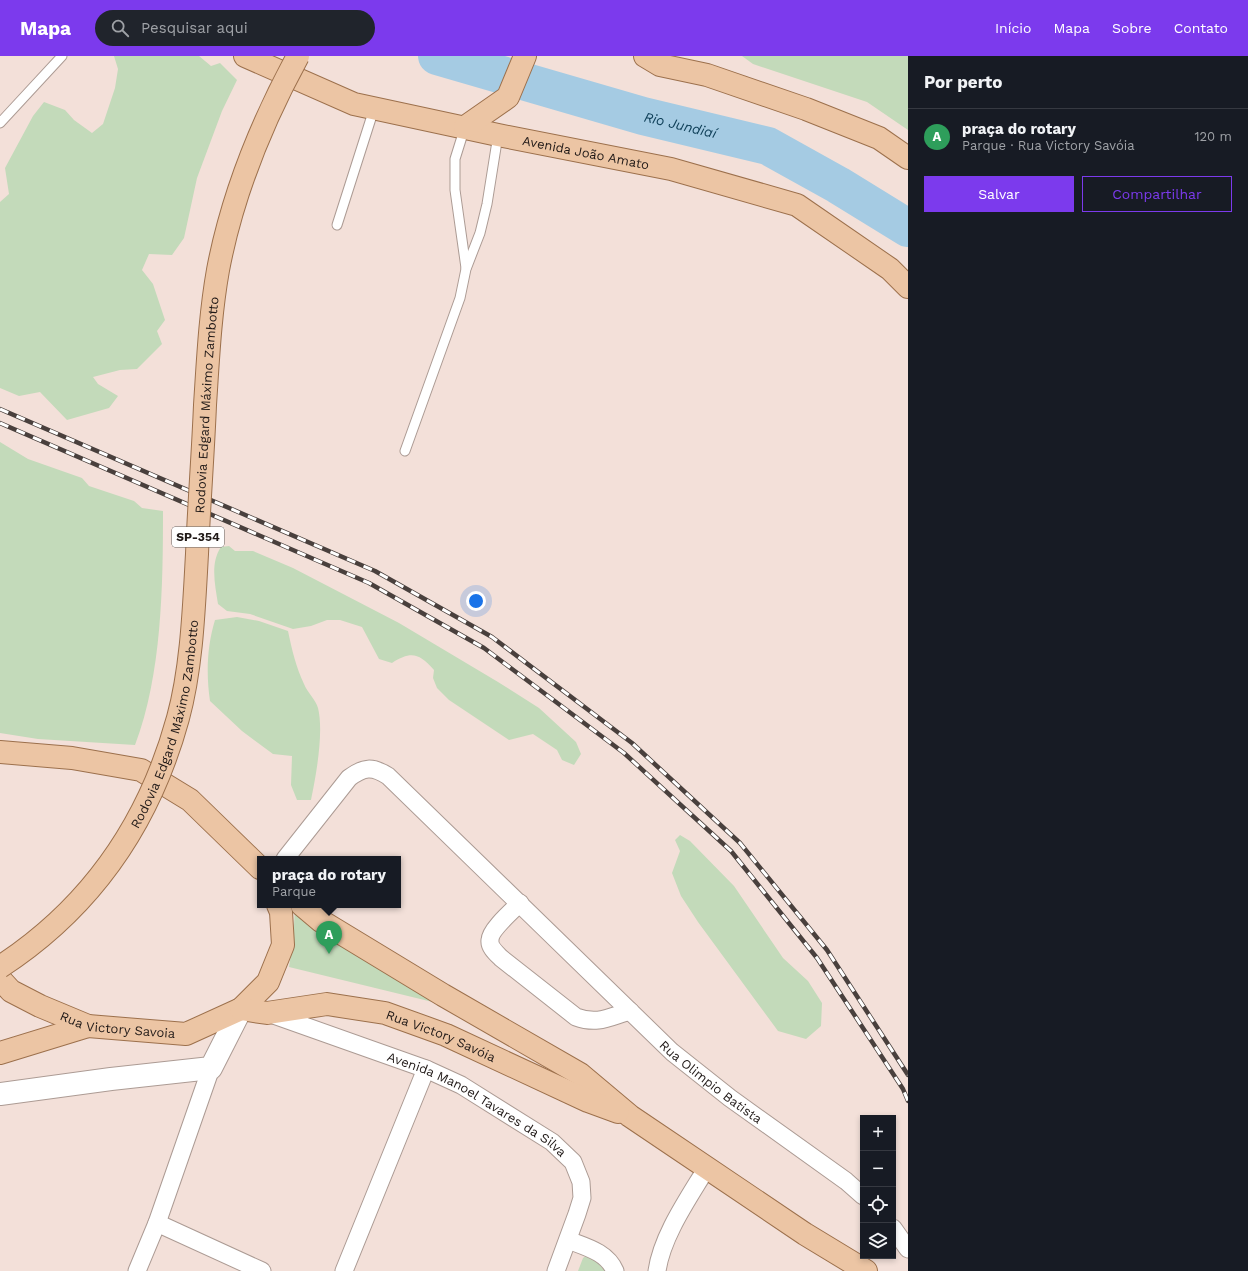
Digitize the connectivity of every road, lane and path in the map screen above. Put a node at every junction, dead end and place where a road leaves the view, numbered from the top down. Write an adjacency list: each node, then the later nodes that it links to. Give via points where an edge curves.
1 (62, 56): 9 (lane)
2 (245, 56): 8 (main road, Avenida João Amato, via 354,104)
3 (298, 56): 23 (main road, Rodovia Edgard Máximo Zambotto / SP-354, bridge, via 278,92 242,177 218,269 207,370 194,604 188,664 179,716 146,806 115,858 92,889 61,921 22,953)
4 (525, 56): 10 (main road, via 508,97)
5 (645, 56): 7 (main road, via 660,65)
6 (692, 56): 7 (main road)
7 (707, 75): 12 (main road, via 806,109 879,138)
8 (374, 109): 10 (main road, Avenida João Amato); 13 (lane)
9 (0, 123)
10 (465, 128): 11 (main road, Avenida João Amato); 14 (lane, via 455,159 455,190)
11 (498, 135): 14 (lane, via 487,204 480,233); 15 (main road, Avenida João Amato, via 671,169 797,205 890,269)
12 (908, 158)
13 (337, 225)
14 (466, 269): 16 (lane, via 460,298)
15 (908, 287)
16 (405, 450)
17 (3, 755): 19 (main road, via 72,758 141,770 190,800)
18 (287, 856): 20 (street, Rua Olimpio Batista, via 349,778 359,770 370,768 388,776)
19 (257, 865)
20 (520, 903): 26 (street, Rua Olimpio Batista); 26 (street, via 492,934 490,940 493,949 501,958 576,1017 588,1021 600,1020)
21 (279, 908): 25 (main road, via 283,945 268,982)
22 (306, 908): 33 (main road, via 321,921 580,1074)
23 (0, 967)
24 (0, 979): 28 (main road, Rua Victory Savoia, via 11,991)
25 (241, 1009): 27 (main road, Rua Victory Savóia); 28 (main road, Rua Victory Savoia, via 186,1034); 30 (street)
26 (630, 1011): 35 (street, Rua Olimpio Batista, via 672,1052 730,1098)
27 (267, 1013): 31 (street, Avenida Manoel Tavares da Silva); 33 (main road, Rua Victory Savóia, via 327,1004 385,1013 446,1035 588,1101)
28 (88, 1026): 29 (main road)
29 (0, 1053)
30 (211, 1068): 32 (street); 36 (street)
31 (426, 1069): 38 (street, Avenida Manoel Tavares da Silva, via 461,1085 552,1142 573,1162 581,1182 582,1198); 42 (street)
32 (0, 1094)
33 (630, 1116): 34 (main road)
34 (706, 1169): 45 (street, via 678,1215); 46 (main road)
35 (860, 1193)
36 (157, 1223): 40 (street); 41 (street)
37 (896, 1232): 39 (street)
38 (568, 1240): 43 (street); 44 (street, via 598,1252 612,1263)
39 (908, 1249)
40 (137, 1271)
41 (262, 1271)
42 (344, 1271)
43 (556, 1271)
44 (615, 1271)
45 (657, 1271)
46 (866, 1271)

